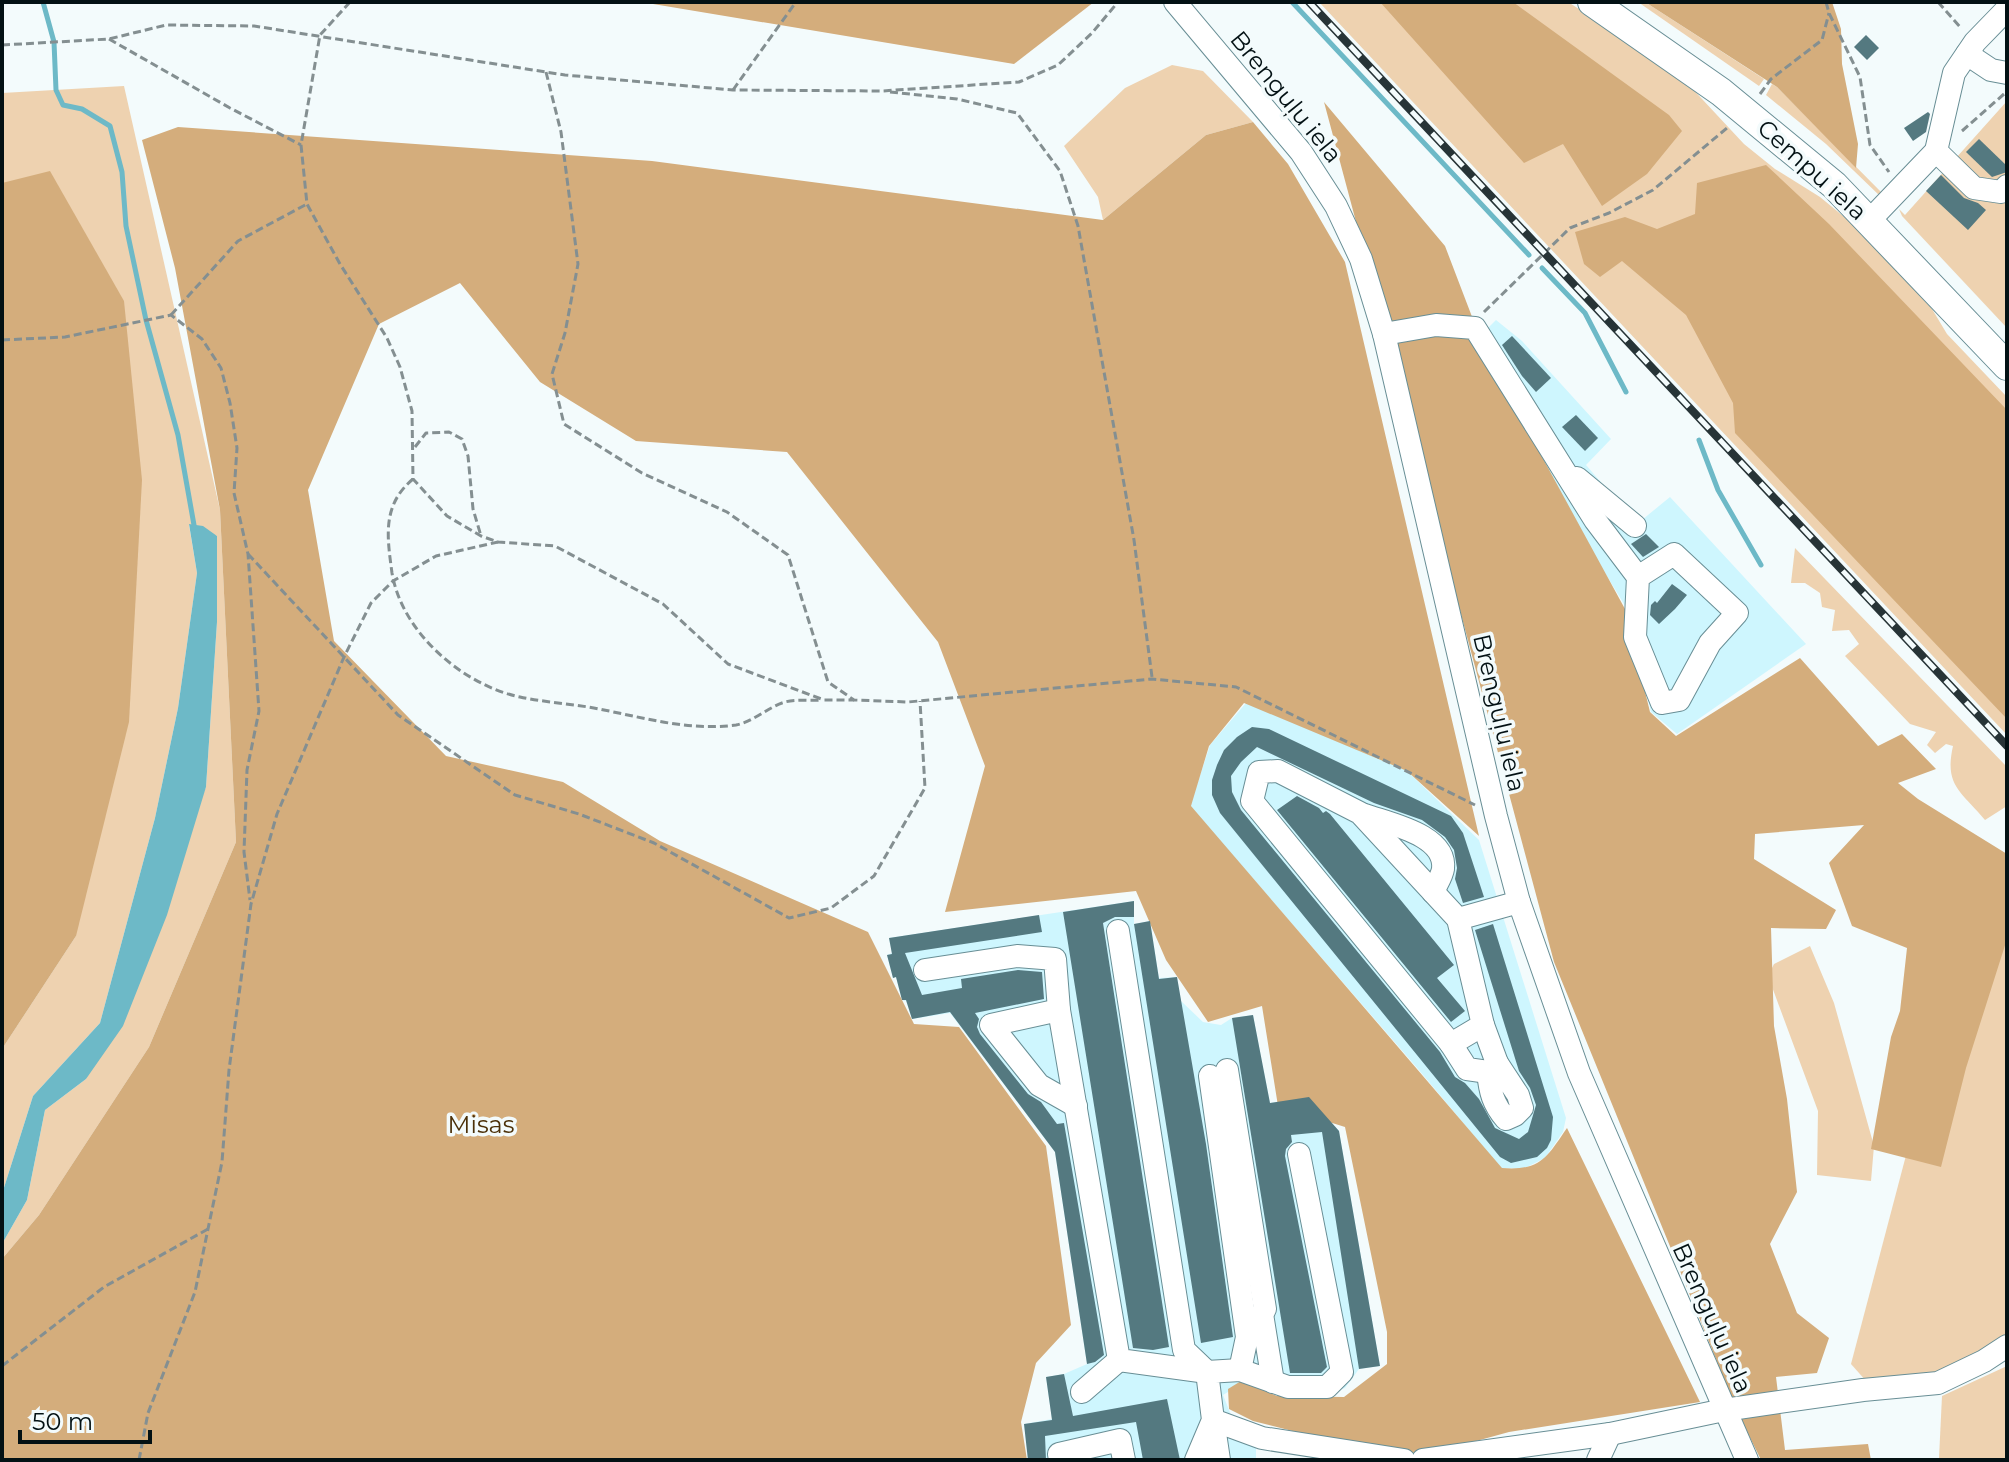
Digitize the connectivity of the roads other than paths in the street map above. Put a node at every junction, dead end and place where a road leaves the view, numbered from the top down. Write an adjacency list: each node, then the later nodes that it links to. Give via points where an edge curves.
1 (1175, 2): 9 (street, Brenguļu iela, via 1301,152 1336,206 1361,259)
2 (1592, 2): 8 (main road, Cempu iela, via 1747,112)
3 (2007, 9): 4 (street)
4 (1971, 48): 5 (street, via 1991,70); 6 (street, via 1954,73)
5 (2007, 73)
6 (1936, 151): 7 (street, via 1974,188 2001,192); 8 (street)
7 (2007, 186)
8 (1869, 221): 10 (main road, Cempu iela)
9 (1384, 334): 11 (street, via 1436,325 1475,328); 16 (street, Brenguļu iela)
10 (2007, 366)
11 (1560, 465): 12 (street); 13 (street)
12 (1635, 526)
13 (1638, 577): 13 (street, via 1635,637 1662,703 1679,700 1710,643 1737,613 1674,554)
14 (1360, 813): 15 (street); 15 (street, via 1426,837 1441,852 1443,869); 22 (street, via 1278,771 1259,772 1252,801)
15 (1433, 892): 17 (street)
16 (1519, 902): 17 (street); 33 (street, Brenguļu iela, via 1579,1073)
17 (1458, 919): 21 (street)
18 (1118, 931): 30 (street, via 1184,1350)
19 (925, 970): 20 (street, via 1017,956 1055,959)
20 (1059, 1010): 23 (street); 23 (street, via 991,1025 1039,1085)
21 (1483, 1025): 22 (street); 22 (street, via 1493,1067 1467,1069)
22 (1451, 1044)
23 (1076, 1106): 28 (street)
24 (1299, 1154): 31 (street, via 1342,1372 1327,1387)
25 (1262, 1314): 26 (street); 26 (street, via 1218,1073); 31 (street)
26 (1247, 1337): 29 (street)
27 (2007, 1346): 33 (street, via 1938,1383)
28 (1119, 1360): 30 (street); 32 (street)
29 (1240, 1370): 30 (street); 31 (street)
30 (1207, 1372): 34 (street)
31 (1273, 1382)
32 (1082, 1392)
33 (1724, 1410): 35 (street); 43 (street, Brenguļu iela)
34 (1213, 1420): 38 (street); 39 (street); 40 (street, via 1262,1438)
35 (1610, 1434): 41 (street); 42 (street)
36 (1060, 1460): 37 (street, via 1059,1454 1120,1440)
37 (1124, 1460)
38 (1196, 1460)
39 (1219, 1460)
40 (1404, 1460)
41 (1423, 1460)
42 (1598, 1460)
43 (1747, 1460)

